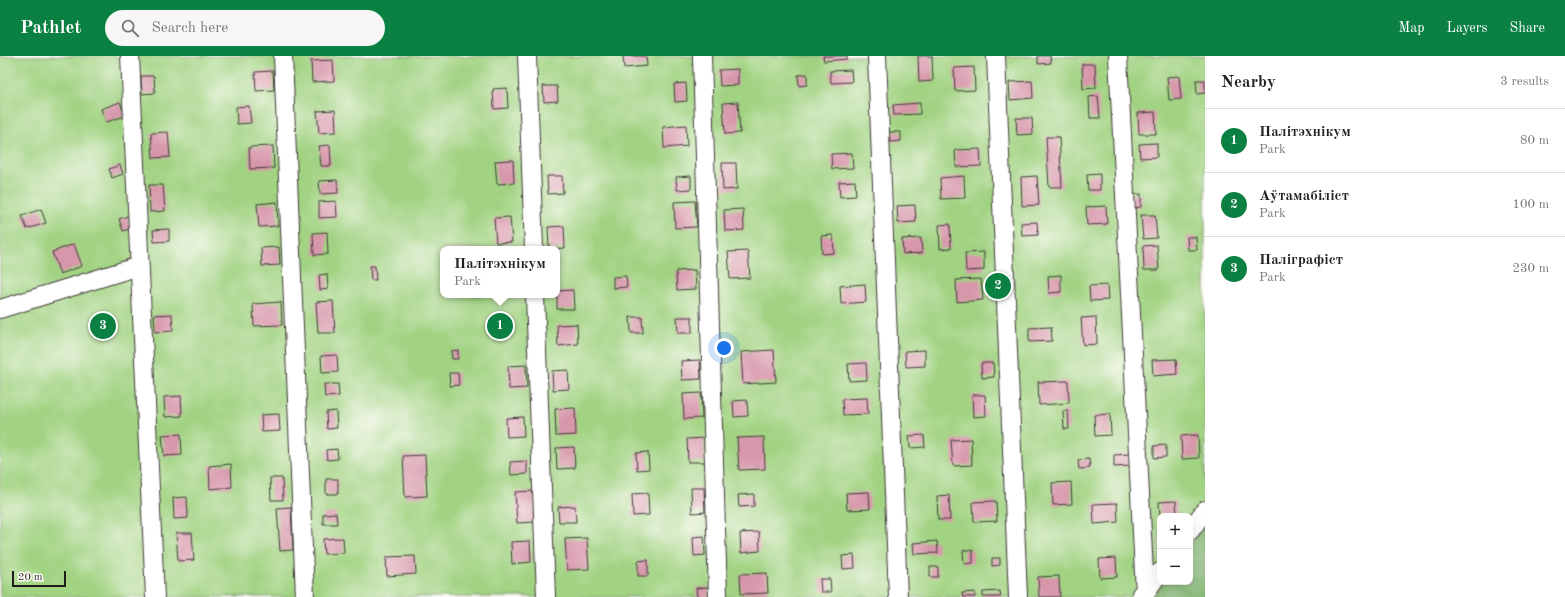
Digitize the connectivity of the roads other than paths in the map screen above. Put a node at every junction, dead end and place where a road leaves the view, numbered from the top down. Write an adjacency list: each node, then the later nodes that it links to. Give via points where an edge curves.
1 (130, 56): 9 (lane)
2 (283, 56): 17 (lane)
3 (526, 56): 8 (lane)
4 (702, 56): 19 (lane)
5 (876, 56): 20 (lane)
6 (996, 56): 21 (lane)
7 (1118, 56): 15 (lane)
8 (534, 246)
9 (139, 266): 11 (lane); 16 (lane)
10 (535, 298): 18 (lane)
11 (0, 309)
12 (1205, 510): 13 (lane)
13 (1193, 527)
14 (1157, 575): 15 (lane)
15 (1140, 595)
16 (155, 597)
17 (305, 597)
18 (546, 597)
19 (718, 597)
20 (898, 597)
21 (1018, 597)

